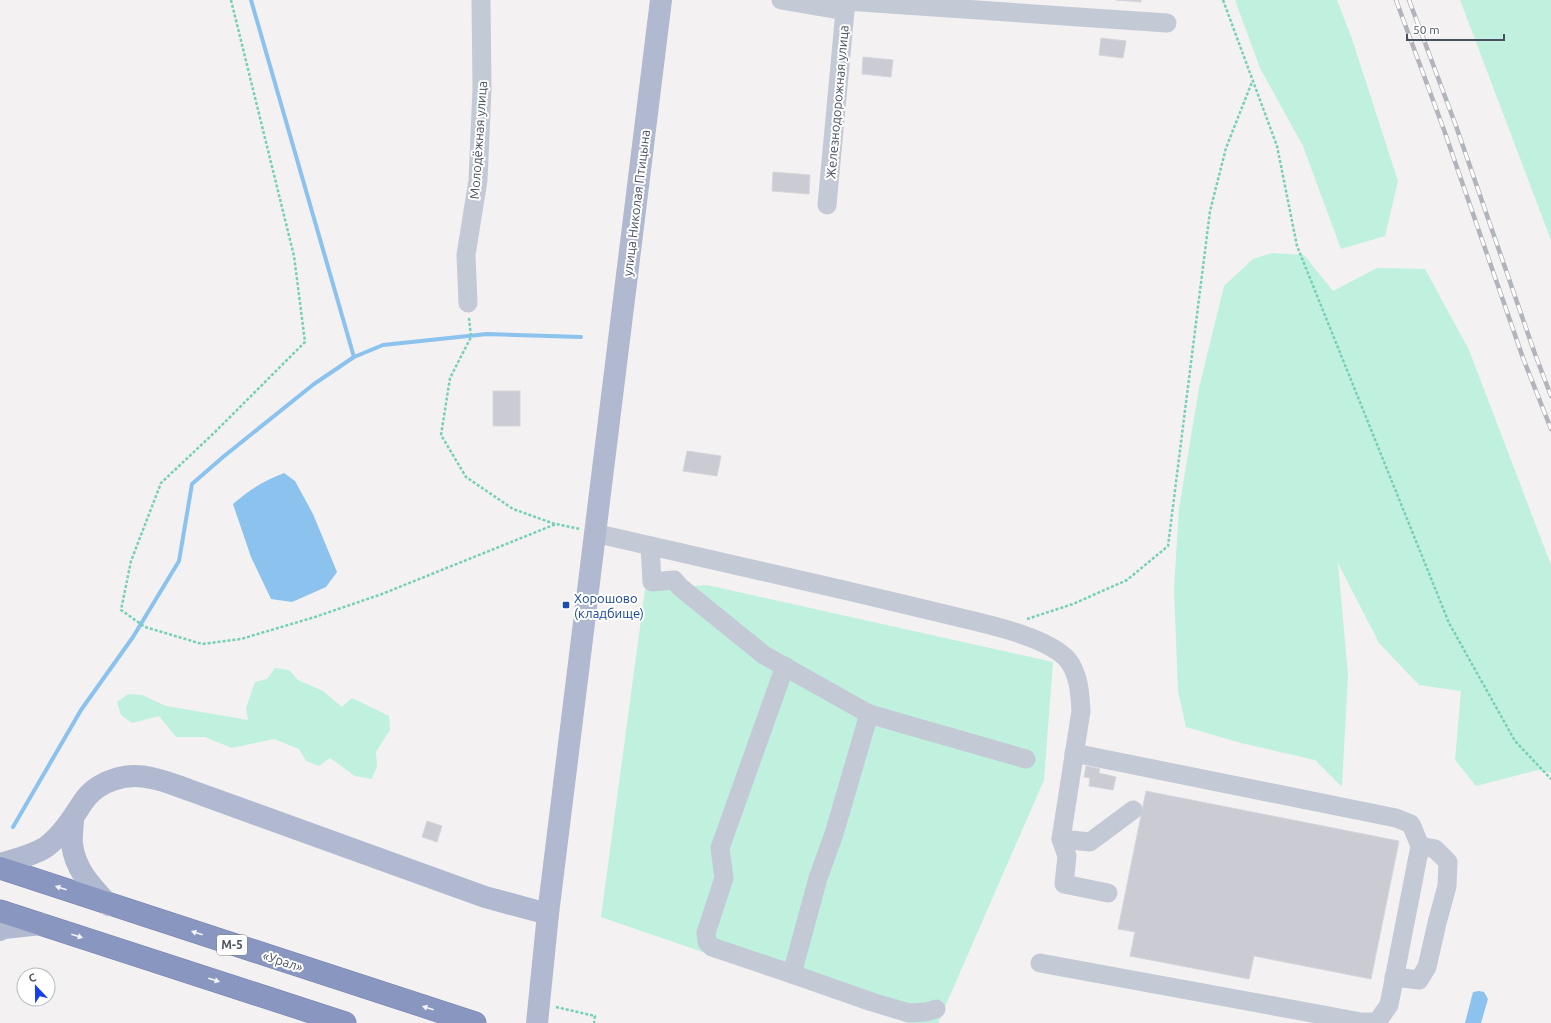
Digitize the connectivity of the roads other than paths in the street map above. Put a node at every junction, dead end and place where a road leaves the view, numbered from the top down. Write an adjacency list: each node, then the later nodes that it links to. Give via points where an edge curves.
1 (481, 0): 7 (street, Молодёжная улица, via 482,104 478,180 466,256)
2 (661, 0): 8 (main road, улица Николая Птицына)
3 (780, 0): 4 (street)
4 (846, 4): 5 (street); 6 (street, Железнодорожная улица)
5 (1167, 23)
6 (827, 205)
7 (468, 304)
8 (594, 533): 9 (street); 23 (main road, улица Николая Птицына)
9 (650, 546): 10 (street, via 652,582 674,580 764,655); 12 (street, via 1002,628 1053,648 1067,659 1080,691 1081,711)
10 (785, 666): 11 (street); 27 (street, via 720,848 724,878 706,933 707,942 712,947)
11 (869, 714): 13 (street); 27 (street, via 834,834 818,878)
12 (1075, 744): 16 (street); 17 (street, via 1396,818 1411,824)
13 (1026, 759)
14 (1133, 810): 16 (street, via 1090,842)
15 (73, 819): 18 (main road, via 46,846 31,856); 21 (main road, via 72,843 80,870 90,885); 23 (main road, via 90,793 105,782 126,777 150,777 485,897)
16 (1061, 839): 20 (street, via 1067,856 1064,884)
17 (1420, 846): 28 (street); 28 (street, via 1435,849 1448,862 1447,886 1427,967 1419,980)
18 (0, 864)
19 (0, 868): 21 (highway, «Урал» / М-5, one-way to 19)
20 (1108, 893)
21 (109, 904): 31 (highway, «Урал» / М-5, one-way to 21)
22 (0, 911): 24 (highway)
23 (548, 914): 30 (main road, улица Николая Птицына)
24 (41, 924): 25 (main road); 32 (highway, one-way to 32)
25 (0, 930)
26 (1040, 963): 28 (street, via 1361,1022 1377,1022 1389,1005)
27 (792, 974): 29 (street, via 909,1013)
28 (1394, 977)
29 (936, 1009)
30 (538, 1013)
31 (470, 1022)
32 (345, 1023)

